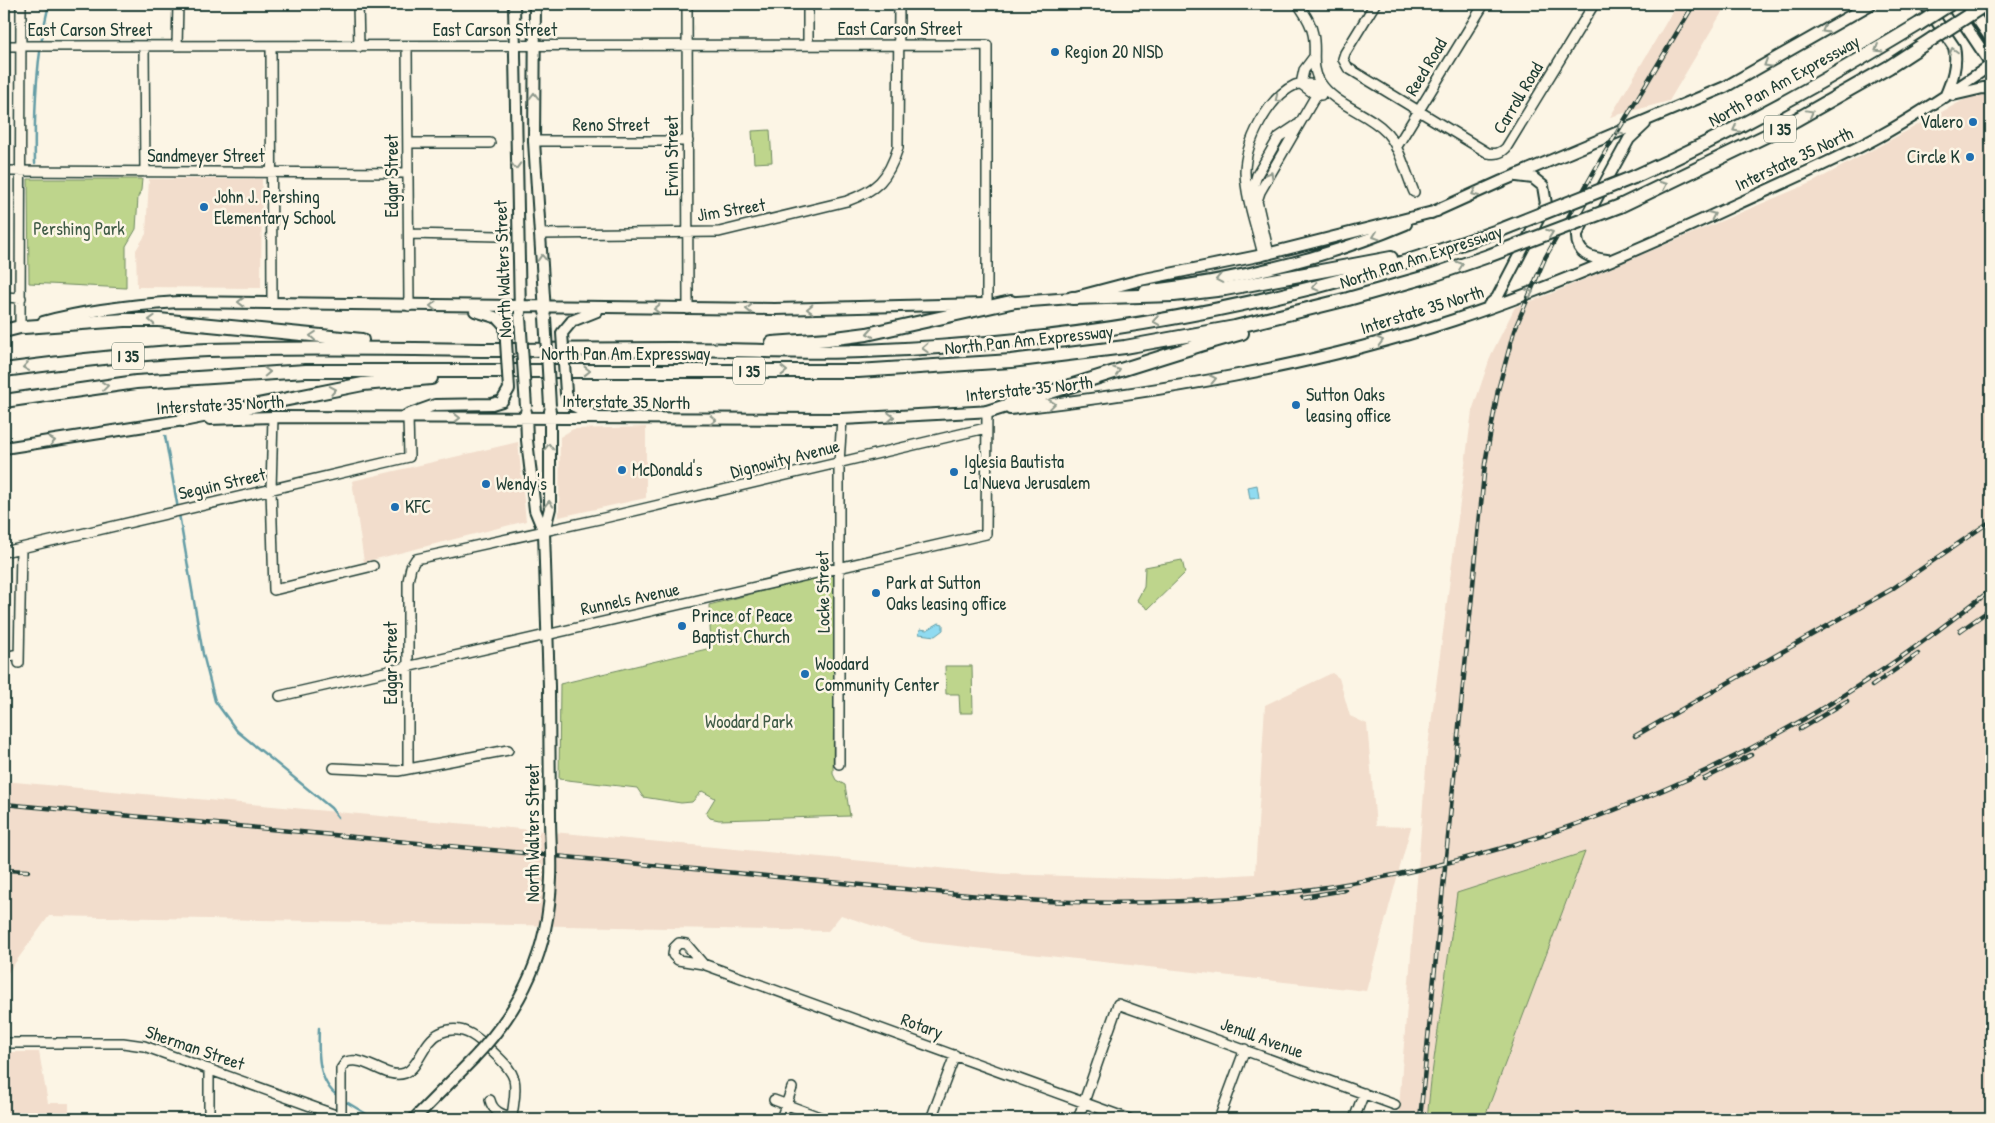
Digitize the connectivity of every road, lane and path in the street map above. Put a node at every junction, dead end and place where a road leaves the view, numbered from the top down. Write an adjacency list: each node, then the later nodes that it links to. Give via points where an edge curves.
1 (21, 4): 21 (street)
2 (178, 4): 23 (street)
3 (358, 4): 28 (street)
4 (514, 4): 29 (main road, North Walters Street)
5 (535, 4): 30 (main road, North Walters Street)
6 (687, 4): 26 (street, Ervin Street)
7 (808, 4): 19 (street)
8 (899, 4): 27 (street)
9 (1298, 4): 31 (street, via 1314,34)
10 (1375, 4): 39 (street, via 1343,59 1348,68)
11 (1484, 4): 39 (street, Reed Road)
12 (1594, 4): 39 (street, Carroll Road, via 1503,152 1488,153)
13 (1871, 4): 40 (main road, one-way to 40, via 1742,78)
14 (1925, 4): 38 (main road, one-way to 14, via 1956,54 1954,46)
15 (1951, 4): 32 (main road); 58 (highway, North Pan Am Expressway / I 35, one-way to 58, bridge, via 1728,134 1634,177)
16 (1967, 4): 18 (main road)
17 (1986, 4): 61 (highway, North Pan Am Expressway / I 35, one-way to 17, bridge, via 1620,206 1778,130 1847,92)
18 (1991, 39)
19 (808, 45): 26 (street, East Carson Street); 27 (street, East Carson Street)
20 (4, 46): 21 (street, East Carson Street)
21 (21, 46): 22 (street, East Carson Street); 47 (street)
22 (144, 46): 23 (street, East Carson Street); 48 (street)
23 (177, 46): 24 (street, East Carson Street)
24 (270, 46): 28 (street, East Carson Street); 49 (street)
25 (407, 46): 28 (street, East Carson Street); 29 (street, East Carson Street); 43 (street, Edgar Street)
26 (687, 46): 30 (street, East Carson Street); 42 (street, Ervin Street)
27 (898, 46): 54 (street, Jim Street, via 898,148 885,177 864,195 847,201 736,229); 67 (street, East Carson Street, via 987,46)
28 (359, 47)
29 (514, 47): 30 (street, East Carson Street); 73 (main road, North Walters Street, one-way to 73)
30 (534, 47): 41 (main road, North Walters Street, one-way to 30)
31 (1313, 58): 33 (street, via 1304,70); 34 (street)
32 (1991, 64): 38 (main road, Interstate 35 North)
33 (1302, 84): 34 (street); 36 (street); 59 (street, one-way to 59, via 1295,85 1272,103 1249,149 1245,170 1247,188)
34 (1322, 85): 36 (street); 37 (street)
35 (1991, 89): 38 (main road, via 1970,90)
36 (1316, 95): 37 (street); 59 (street, one-way to 36, via 1254,185 1257,175 1279,137 1299,123)
37 (1334, 96): 45 (street, via 1387,133)
38 (1944, 98): 60 (main road, Interstate 35 North, one-way to 38, via 1856,148)
39 (1418, 111): 45 (street, Reed Road)
40 (1652, 118): 51 (main road, one-way to 51); 60 (main road, via 1628,139 1577,234 1580,250 1596,259)
41 (534, 141): 42 (street, Reno Street); 56 (main road, North Walters Street)
42 (688, 141): 54 (street, Ervin Street)
43 (409, 143): 44 (street); 50 (street, Edgar Street)
44 (490, 143)
45 (1396, 148): 52 (street)
46 (4, 171): 47 (street, Sandmeyer Street)
47 (21, 171): 48 (street, Sandmeyer Street); 63 (street)
48 (145, 172): 49 (street, Sandmeyer Street)
49 (272, 172): 50 (street, Sandmeyer Street); 65 (street)
50 (408, 173): 55 (street, Edgar Street)
51 (1514, 176): 53 (main road, one-way to 53); 72 (main road, via 1532,178 1543,186 1546,204 1497,298)
52 (1414, 192)
53 (1437, 211): 59 (main road); 64 (main road, one-way to 64, via 1379,235 1252,273 1175,287)
54 (688, 233): 56 (street, Jim Street); 71 (street, Ervin Street)
55 (409, 234): 57 (street); 68 (street, Edgar Street)
56 (541, 234): 74 (main road, North Walters Street, one-way to 56)
57 (499, 236)
58 (1479, 238): 64 (highway, via 1373,262 1225,289 1174,296); 77 (highway, North Pan Am Expressway / I 35, one-way to 77, via 1383,269 1278,297 1105,329 982,344 859,352)
59 (1266, 254): 64 (main road, via 1140,280)
60 (1609, 260): 72 (main road, Interstate 35 North, one-way to 60, via 1545,288)
61 (1433, 275): 80 (highway, North Pan Am Expressway / I 35, one-way to 61, via 858,371 1011,361 1125,347 1235,327); 82 (highway, one-way to 61, via 1200,345 1370,301)
62 (6, 297): 63 (street)
63 (20, 298): 75 (street)
64 (1072, 298): 66 (main road)
65 (272, 302): 68 (main road); 75 (main road, one-way to 75, via 160,303 59,317)
66 (1011, 302): 67 (main road); 77 (highway, one-way to 77, via 849,337)
67 (987, 304): 71 (main road, one-way to 71)
68 (409, 306): 69 (main road, one-way to 68)
69 (454, 307): 73 (main road); 84 (main road, bridge, via 485,313 498,318 505,326 509,389 502,401 492,404 435,405)
70 (605, 308): 71 (main road, one-way to 70); 74 (main road); 87 (main road, bridge, via 572,321 562,333 569,401)
71 (688, 308)
72 (1484, 309): 82 (main road, Interstate 35 North, one-way to 72, via 1122,395 1208,380 1326,355)
73 (520, 312): 74 (main road); 85 (main road, North Walters Street, bridge)
74 (545, 312): 86 (main road, North Walters Street, bridge)
75 (22, 327): 76 (highway); 78 (highway, one-way to 75, via 159,320)
76 (4, 330)
77 (672, 349): 78 (highway, North Pan Am Expressway / I 35)
78 (502, 350): 79 (highway, North Pan Am Expressway / I 35, one-way to 79, via 208,350)
79 (4, 370)
80 (499, 371): 81 (highway, North Pan Am Expressway / I 35, one-way to 80, via 136,382 254,373); 89 (highway, one-way to 80, via 363,384)
81 (4, 401)
82 (987, 412): 88 (main road, Interstate 35 North, one-way to 82); 90 (street)
83 (273, 417): 84 (main road, Interstate 35 North); 89 (main road, Interstate 35 North); 93 (street)
84 (404, 417): 85 (main road, Interstate 35 North, one-way to 85); 93 (street, Seguin Street, via 409,457)
85 (526, 418): 86 (main road, Interstate 35 North); 94 (main road, North Walters Street, via 535,510)
86 (550, 418): 87 (main road, Interstate 35 North); 94 (main road, North Walters Street, one-way to 86, via 550,508)
87 (598, 418): 88 (main road, Interstate 35 North, one-way to 88)
88 (842, 419): 92 (street, Locke Street)
89 (183, 420): 91 (main road, Interstate 35 North, one-way to 89)
90 (986, 428): 92 (street, Dignowity Avenue); 99 (street, Runnels Avenue, via 986,534)
91 (4, 448)
92 (838, 462): 94 (street, Dignowity Avenue); 99 (street, Locke Street)
93 (271, 489): 95 (street, Seguin Street); 98 (street, via 274,590)
94 (544, 532): 97 (street, Dignowity Avenue); 100 (main road, North Walters Street)
95 (21, 548): 96 (street, Seguin Street); 101 (street, via 19,658)
96 (4, 552)
97 (416, 559): 102 (street, Edgar Street, via 408,581)
98 (373, 566)
99 (839, 568): 100 (street, Runnels Avenue); 105 (street, Locke Street)
100 (548, 634): 102 (street, Runnels Avenue); 123 (main road, North Walters Street, bridge, via 551,872 546,928 533,969 515,1007 492,1040)
101 (4, 657)
102 (407, 667): 103 (street, Runnels Avenue); 107 (street, Edgar Street)
103 (280, 696)
104 (508, 750): 107 (street)
105 (839, 764)
106 (334, 768): 107 (street)
107 (408, 769)
108 (702, 964): 111 (street, Rotary)
109 (4, 1043): 112 (street, Sherman Street, via 138,1044)
110 (1245, 1049): 114 (street, Jenull Avenue); 117 (street, Jenull Avenue, via 1118,1004); 129 (street)
111 (955, 1055): 117 (street, Rotary); 126 (street)
112 (209, 1069): 120 (street, Sherman Street); 122 (street)
113 (792, 1088): 118 (street)
114 (1364, 1093): 119 (street, Jenull Avenue); 130 (street)
115 (490, 1100): 121 (street, via 498,1112)
116 (774, 1100): 118 (street)
117 (1084, 1102): 127 (street); 128 (street, Rotary)
118 (786, 1105): 124 (street); 125 (street)
119 (1395, 1105)
120 (341, 1118): 121 (street, via 341,1069 346,1062 356,1061 392,1074 406,1073 433,1038 449,1030 468,1032 507,1066 515,1091)
121 (514, 1118)
122 (209, 1119)
123 (414, 1119)
124 (781, 1119)
125 (825, 1119)
126 (931, 1119)
127 (1078, 1119)
128 (1130, 1119)
129 (1219, 1119)
130 (1354, 1119)

